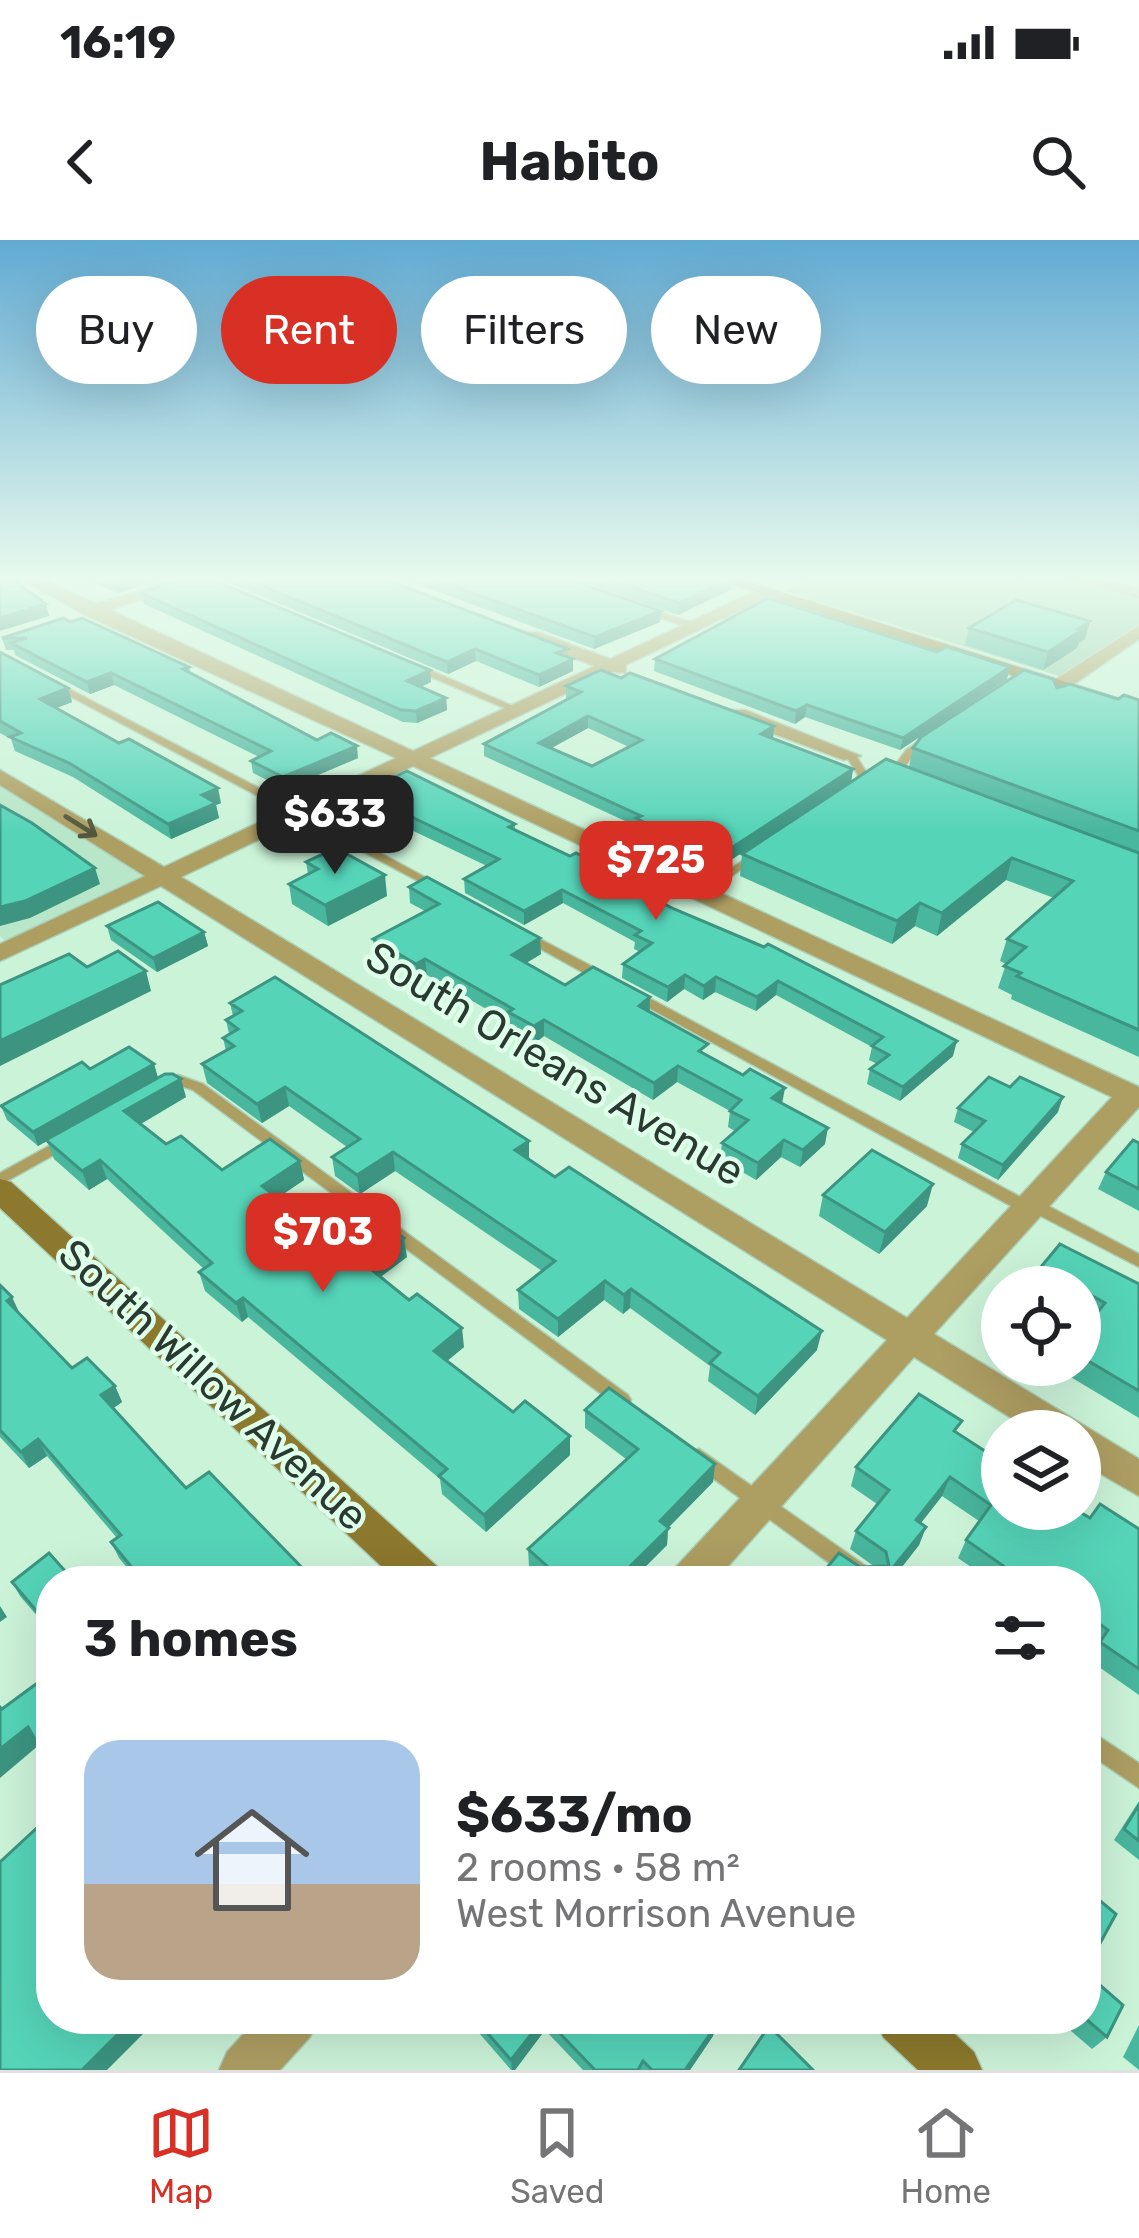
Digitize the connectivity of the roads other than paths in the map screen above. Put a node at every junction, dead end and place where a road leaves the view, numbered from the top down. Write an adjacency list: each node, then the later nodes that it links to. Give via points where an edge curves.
1 (208, 662): 16 (street)
2 (602, 662): 7 (street)
3 (615, 662): 7 (street)
4 (976, 662): 10 (street)
5 (1099, 662): 10 (street)
6 (406, 663): 12 (lane)
7 (609, 665): 9 (street); 12 (street)
8 (40, 676): 21 (lane)
9 (650, 680)
10 (1062, 692): 13 (street)
11 (717, 706): 15 (street)
12 (517, 710): 16 (street)
13 (1139, 710)
14 (946, 729): 17 (lane, via 910,752)
15 (850, 756): 20 (lane, via 863,776)
16 (411, 760): 21 (street); 24 (street)
17 (894, 774): 19 (street)
18 (0, 776): 23 (street, South Orleans Avenue, one-way to 23)
19 (918, 782)
20 (841, 800)
21 (298, 813): 23 (street); 25 (lane)
22 (770, 847): 24 (lane)
23 (161, 876): 27 (street); 34 (street, South Orleans Avenue)
24 (698, 893): 29 (street)
25 (462, 901)
26 (503, 923): 32 (lane)
27 (3, 947)
28 (150, 1092): 35 (lane, via 178,1080 198,1087)
29 (1135, 1096): 32 (street)
30 (75, 1136): 31 (lane)
31 (0, 1185): 41 (street, South Willow Avenue)
32 (1030, 1206): 33 (lane); 34 (street)
33 (1139, 1262)
34 (912, 1336): 36 (street, South Orleans Avenue); 40 (street)
35 (629, 1406)
36 (1030, 1410)
37 (685, 1447): 40 (lane)
38 (1101, 1455): 39 (street)
39 (1139, 1479)
40 (760, 1502): 42 (street); 43 (lane)
41 (409, 1566)
42 (702, 1566)
43 (849, 1566)
44 (1101, 1750): 45 (lane)
45 (1139, 1778)
46 (278, 2034): 48 (street)
47 (917, 2034): 49 (street)
48 (245, 2070)
49 (956, 2070)

